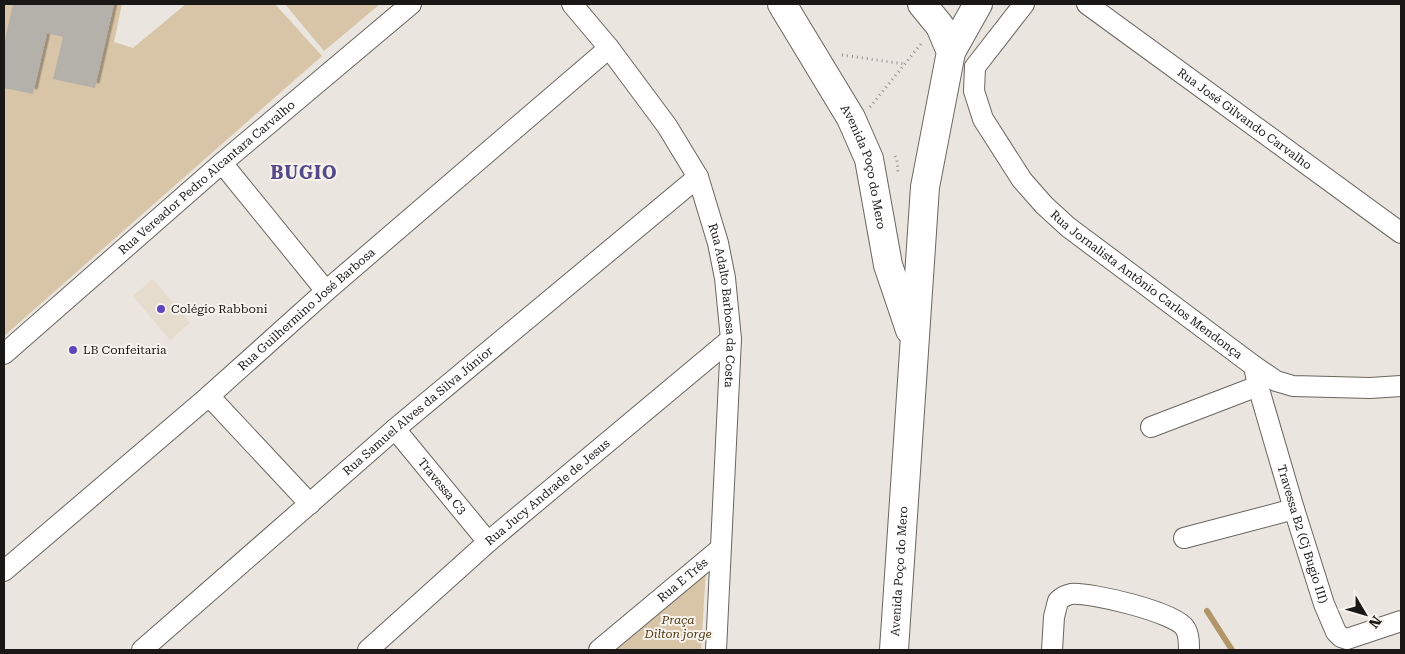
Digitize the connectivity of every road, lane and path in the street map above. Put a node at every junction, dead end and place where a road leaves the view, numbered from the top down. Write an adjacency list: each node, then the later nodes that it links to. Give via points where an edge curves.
1 (411, 4): 15 (street, Rua Vereador Pedro Alcantara Carvalho)
2 (572, 4): 8 (street, Rua Adalto Barbosa da Costa)
3 (782, 4): 21 (main road, Avenida Poço do Mero, via 851,118 869,158 888,265)
4 (978, 4): 9 (main road, Avenida Poço do Mero)
5 (1024, 4): 12 (street)
6 (1087, 4): 18 (street, Rua José Gilvando Carvalho)
7 (930, 13): 9 (main road); 11 (path)
8 (609, 48): 16 (street, Rua Adalto Barbosa da Costa, via 666,126); 19 (street, Rua Guilhermino José Barbosa)
9 (951, 52): 12 (street); 21 (main road, Avenida Poço do Mero, via 925,187)
10 (834, 54): 11 (path)
11 (906, 64): 13 (path)
12 (975, 67): 23 (street, Rua Jornalista Antônio Carlos Mendonça, via 974,91 983,119 1022,180 1044,205 1068,227)
13 (868, 110)
14 (892, 151): 17 (path, via 897,160)
15 (222, 163): 19 (street); 22 (street, Rua Vereador Pedro Alcantara Carvalho)
16 (698, 177): 20 (street, Rua Adalto Barbosa da Costa, via 718,243); 28 (street, Rua Samuel Alves da Silva Júnior)
17 (898, 178)
18 (1401, 233)
19 (326, 291): 26 (street, Rua Guilhermino José Barbosa)
20 (731, 338): 32 (street, Rua Jucy Andrade de Jesus); 33 (street, Rua Adalto Barbosa da Costa)
21 (914, 344): 40 (main road, Avenida Poço do Mero)
22 (4, 354)
23 (1254, 366): 24 (street, Travessa B2 (Cj Bugio III)); 25 (street, Rua Jornalista Antônio Carlos Mendonça, via 1276,381 1293,386)
24 (1258, 386): 27 (street); 30 (street, Travessa B2 (Cj Bugio III))
25 (1401, 386)
26 (208, 396): 29 (street); 34 (street, Rua Guilhermino José Barbosa)
27 (1151, 428)
28 (395, 429): 29 (street, Rua Samuel Alves da Silva Júnior); 32 (street, Travessa C3)
29 (310, 504): 36 (street, Rua Samuel Alves da Silva Júnior)
30 (1294, 509): 31 (street); 35 (street, Travessa B2 (Cj Bugio III), via 1324,604 1340,637 1354,638)
31 (1184, 538)
32 (488, 542): 37 (street, Rua Jucy Andrade de Jesus)
33 (720, 549): 38 (street, Rua E Três); 39 (street, Rua Adalto Barbosa da Costa)
34 (4, 570)
35 (1401, 621)
36 (142, 650)
37 (368, 650)
38 (599, 650)
39 (716, 650)
40 (894, 650)
41 (1052, 650): 42 (street, via 1054,611 1058,600 1078,594 1160,612 1184,627)
42 (1189, 650)

